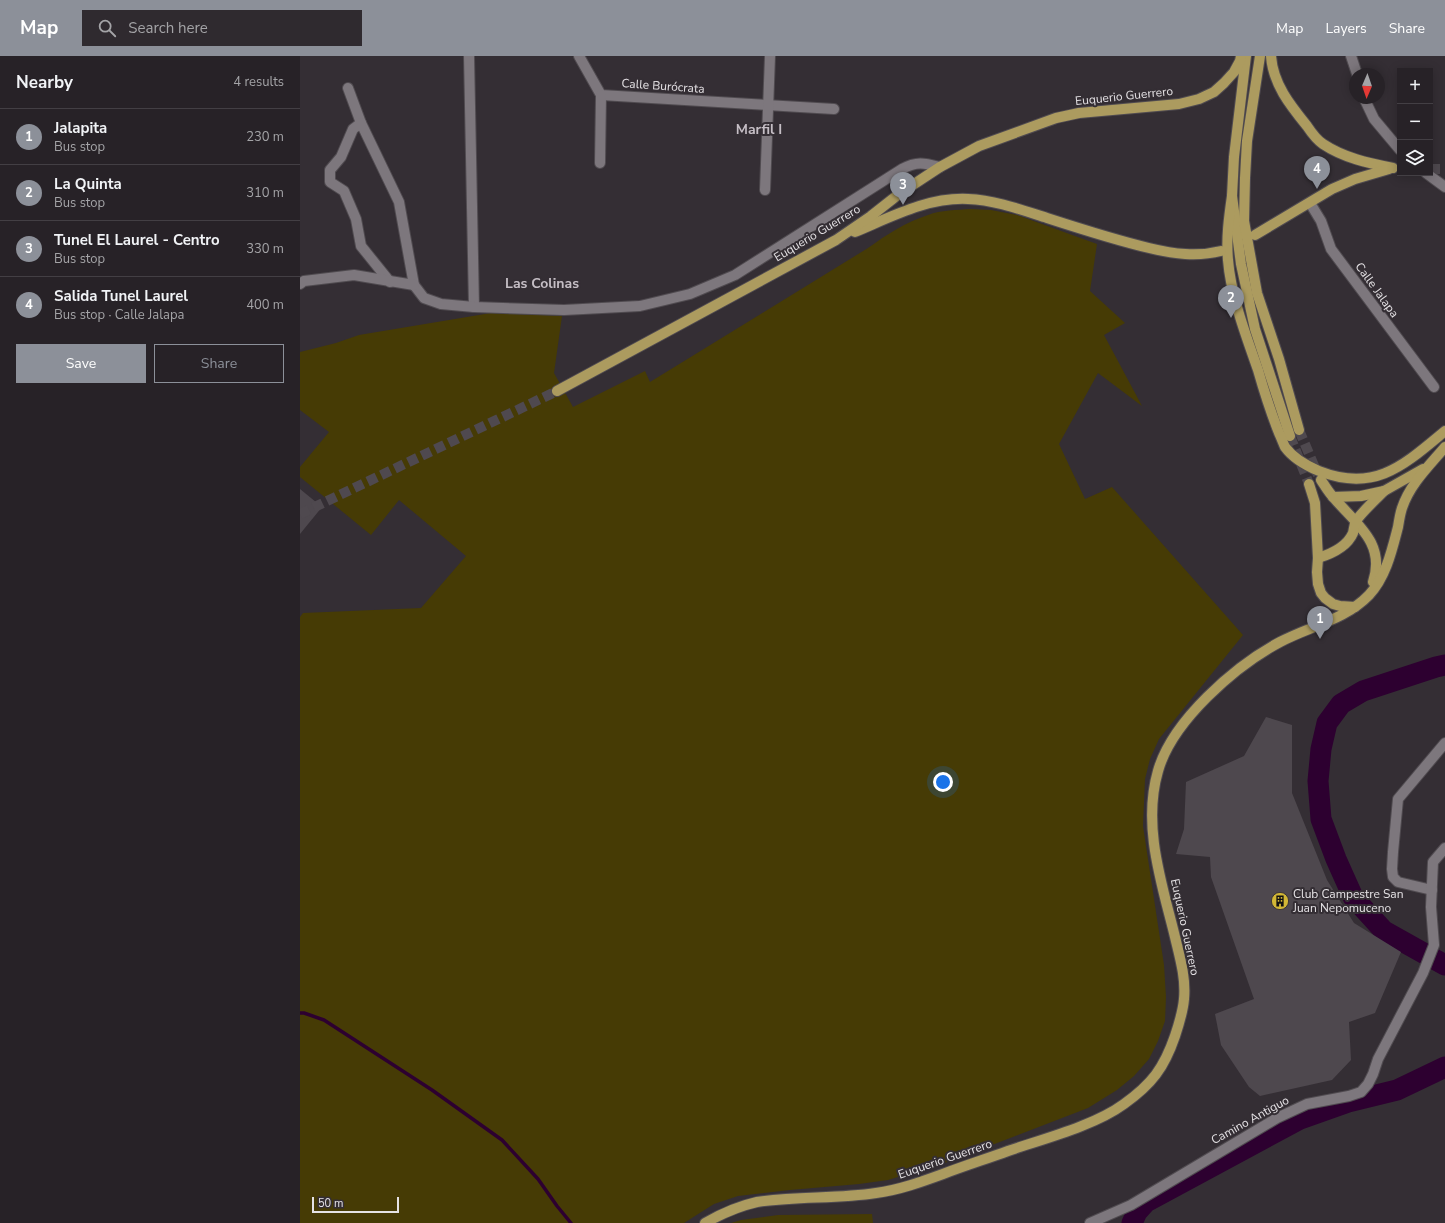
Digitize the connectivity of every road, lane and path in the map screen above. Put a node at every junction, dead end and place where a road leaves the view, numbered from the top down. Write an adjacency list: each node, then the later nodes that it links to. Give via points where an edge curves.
1 (469, 56): 30 (street)
2 (579, 56): 11 (street)
3 (770, 56): 13 (street)
4 (1241, 56): 18 (main road, Euquerio Guerrero, via 1234,72 1224,83 1214,92 1199,99 1179,104 1079,113 1056,118 979,146)
5 (1246, 56): 22 (main road)
6 (1260, 56): 33 (main road, via 1247,141 1244,221 1257,293)
7 (1271, 56): 23 (main road, via 1272,67 1280,88 1293,110 1322,144 1348,157 1393,168 1355,179)
8 (1351, 56): 9 (street)
9 (1355, 68)
10 (348, 88): 15 (street)
11 (601, 94): 13 (street, Calle Burócrata); 17 (street)
12 (1367, 104): 16 (street, via 1374,119)
13 (768, 105): 14 (street, Calle Burócrata); 21 (street)
14 (834, 109)
15 (361, 123): 27 (street, via 353,129 341,157 330,170 330,182 344,191 356,219 361,246); 29 (street, via 399,202)
16 (1397, 146)
17 (600, 163)
18 (940, 167): 25 (main road, Euquerio Guerrero); 30 (street, via 913,163 902,168 735,276 690,294 640,306 564,310)
19 (1430, 176): 20 (street)
20 (1445, 187)
21 (765, 190)
22 (1232, 196): 34 (main road, via 1227,237 1232,284 1245,331 1285,447 1299,461 1330,476 1362,480 1393,470 1410,460); 35 (main road, via 1241,264 1256,329)
23 (1310, 203): 24 (main road); 31 (street, Calle Jalapa, via 1331,249)
24 (1255, 235)
25 (836, 240): 26 (main road, via 900,212 947,200 967,199 1005,205 1098,235 1154,249 1190,255); 32 (main road, Euquerio Guerrero)
26 (1222, 252)
27 (390, 282): 28 (street, via 354,275 304,281); 29 (street)
28 (300, 284)
29 (414, 285): 30 (street, via 424,298 441,304)
30 (474, 307)
31 (1434, 387)
32 (557, 391)
33 (1299, 430)
34 (1445, 431)
35 (1290, 436)
36 (1445, 447): 37 (main road)
37 (1428, 466): 40 (main road); 44 (main road, via 1419,476 1402,508 1386,565)
38 (1321, 480): 41 (main road)
39 (1309, 484): 43 (main road, via 1315,503)
40 (1384, 491): 41 (main road, via 1361,496); 42 (main road)
41 (1333, 497): 42 (main road)
42 (1356, 521): 43 (main road, via 1348,540 1336,551); 44 (main road, via 1375,550 1377,571)
43 (1318, 558): 45 (main road, via 1318,584 1321,593 1333,604)
44 (1369, 595): 45 (main road, Euquerio Guerrero)
45 (1355, 607): 49 (main road, Euquerio Guerrero, via 1336,618 1281,641 1236,671 1190,716 1170,740 1158,769 1153,794 1152,825 1155,855 1183,969 1184,999 1171,1050 1158,1074 1139,1093 1120,1107 1091,1122 911,1185 878,1193 756,1203 723,1213)
46 (1445, 743): 48 (street, via 1398,799 1393,852 1393,876 1398,882)
47 (1445, 848): 48 (street, Camino Antiguo, via 1433,862)
48 (1432, 890): 50 (street, Camino Antiguo, via 1434,945 1373,1074 1361,1092 1307,1104 1277,1118 1130,1206)
49 (705, 1223)
50 (1090, 1223)

